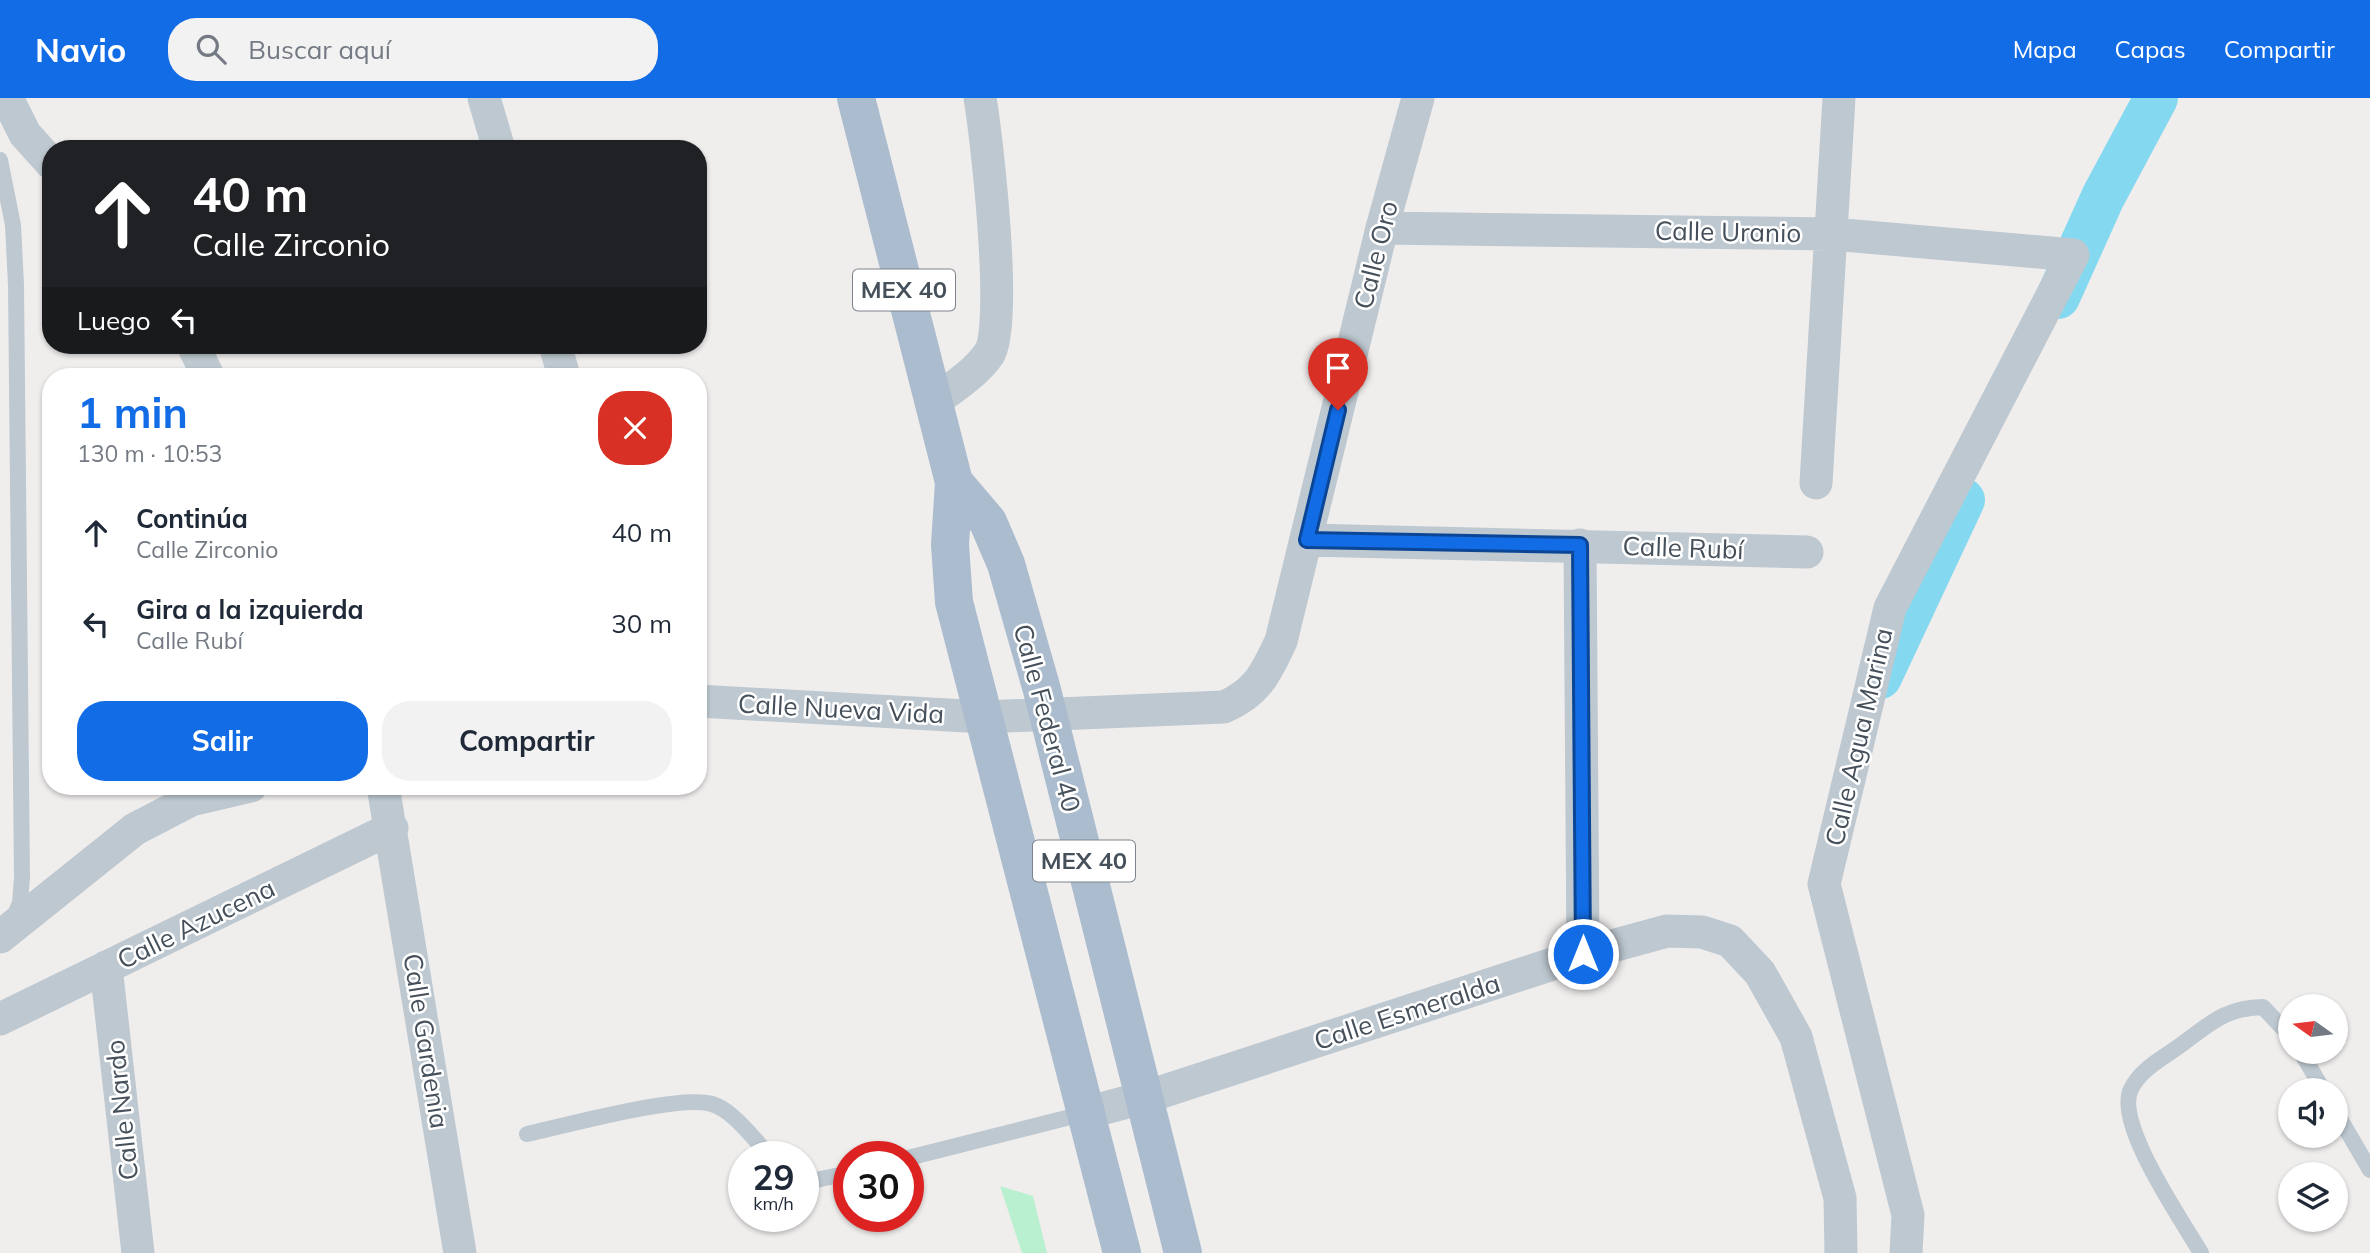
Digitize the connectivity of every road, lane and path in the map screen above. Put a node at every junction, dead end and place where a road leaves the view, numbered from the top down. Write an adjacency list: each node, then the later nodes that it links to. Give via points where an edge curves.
1 (7, 98): 8 (street, via 25,134)
2 (484, 98): 7 (street)
3 (856, 98): 13 (main road, Calle Federal 40 / MEX 40)
4 (980, 98): 13 (street, via 998,293 991,352)
5 (1418, 98): 10 (street, Calle Oro)
6 (1839, 98): 11 (street)
7 (496, 140)
8 (42, 153)
9 (0, 160): 27 (lane, via 13,225 16,285 22,877 20,903)
10 (1381, 228): 11 (street, Calle Uranio); 16 (street, Calle Oro)
11 (1832, 234): 12 (street, Calle Uranio); 15 (street)
12 (2073, 255): 44 (street, Calle Agua Marina, via 1890,608 1825,884 1908,1215)
13 (932, 403): 14 (main road, Calle Federal 40 / MEX 40)
14 (954, 482): 20 (main road, Calle Federal 40 / MEX 40, via 988,522 1006,564); 21 (main road, Calle Federal 40 / MEX 40, via 950,545 954,602)
15 (1816, 483)
16 (1307, 540): 17 (street, Calle Rubí); 20 (street, Calle Oro, via 1281,640 1266,673 1248,696 1224,707)
17 (1580, 545): 18 (street, Calle Rubí); 28 (street)
18 (1807, 552)
19 (707, 702): 21 (street, Calle Nueva Vida)
20 (1047, 716): 21 (street, Calle Nueva Vida); 25 (main road, Calle Federal 40 / MEX 40)
21 (984, 717): 26 (main road, Calle Federal 40 / MEX 40)
22 (212, 795): 27 (street, via 191,800 135,829)
23 (385, 795): 24 (street, Calle Gardenia)
24 (392, 828): 29 (street, Calle Azucena); 40 (street, Calle Gardenia)
25 (1087, 872): 26 (main road); 32 (main road, Calle Federal 40 / MEX 40)
26 (1030, 891): 33 (main road, Calle Federal 40 / MEX 40)
27 (0, 937)
28 (1583, 954): 32 (street, Calle Esmeralda); 43 (street, Calle Esmeralda, via 1667,931 1702,932 1730,941 1760,973 1796,1037 1840,1198)
29 (106, 967): 30 (street, Calle Azucena); 39 (street, Calle Nardo)
30 (0, 1019)
31 (2278, 1023): 45 (lane, via 2263,1007 2244,1007 2218,1016 2141,1072 2129,1092 2127,1116 2136,1140)
32 (1146, 1097): 33 (street, Calle Esmeralda); 42 (main road, Calle Federal 40 / MEX 40)
33 (1086, 1113): 37 (lane); 41 (main road, Calle Federal 40 / MEX 40)
34 (2348, 1132): 38 (lane)
35 (527, 1134): 36 (lane, via 684,1101 713,1104)
36 (756, 1141)
37 (924, 1154)
38 (2370, 1170)
39 (138, 1253)
40 (460, 1253)
41 (1122, 1253)
42 (1183, 1253)
43 (1841, 1253)
44 (1906, 1253)
45 (2201, 1253)

